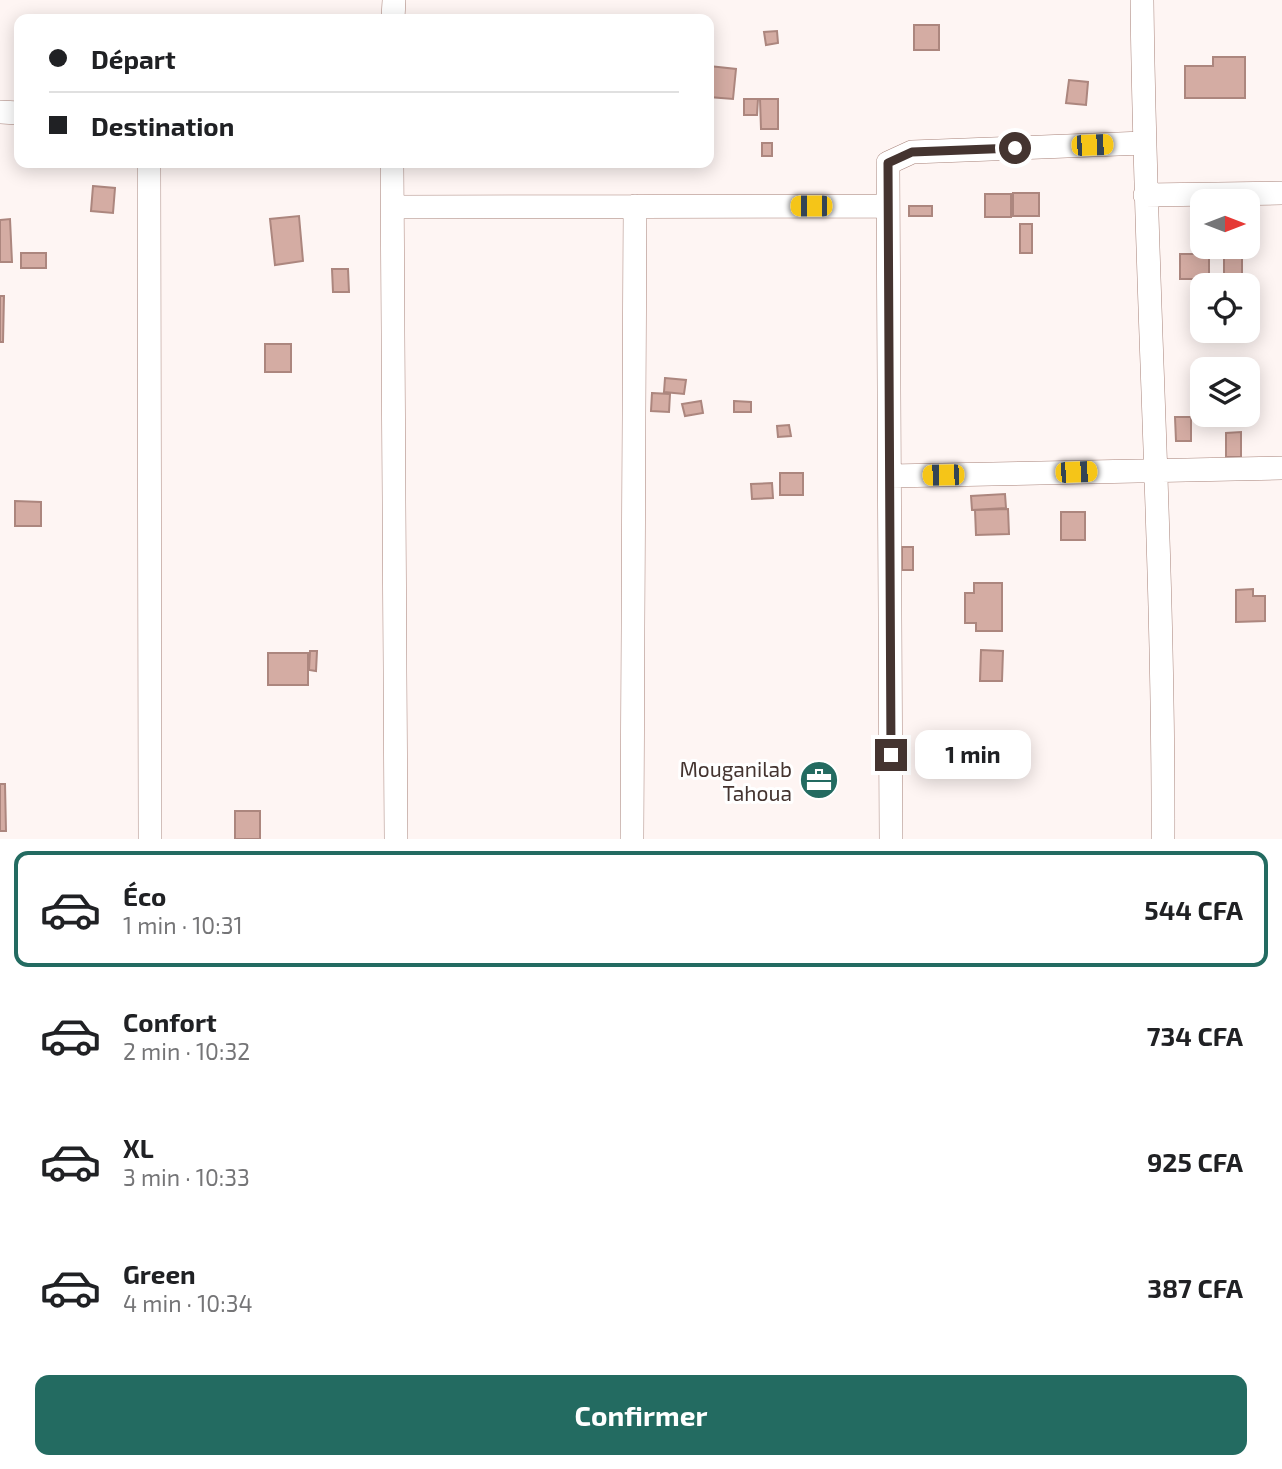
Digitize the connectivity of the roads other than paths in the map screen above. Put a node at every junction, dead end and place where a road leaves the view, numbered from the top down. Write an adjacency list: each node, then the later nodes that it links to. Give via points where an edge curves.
1 (1142, 0): 2 (street)
2 (1144, 143): 6 (street); 8 (street, via 912,152 888,163)
3 (149, 168): 13 (street)
4 (392, 168): 9 (street)
5 (1282, 193): 6 (street)
6 (1146, 195): 11 (street)
7 (635, 206): 8 (street); 9 (street); 15 (street)
8 (887, 206): 12 (street)
9 (393, 207): 14 (street)
10 (1282, 468): 11 (street)
11 (1155, 470): 12 (street); 17 (street, via 1164,713)
12 (890, 476): 16 (street)
13 (150, 839)
14 (396, 839)
15 (632, 839)
16 (891, 839)
17 (1163, 839)

